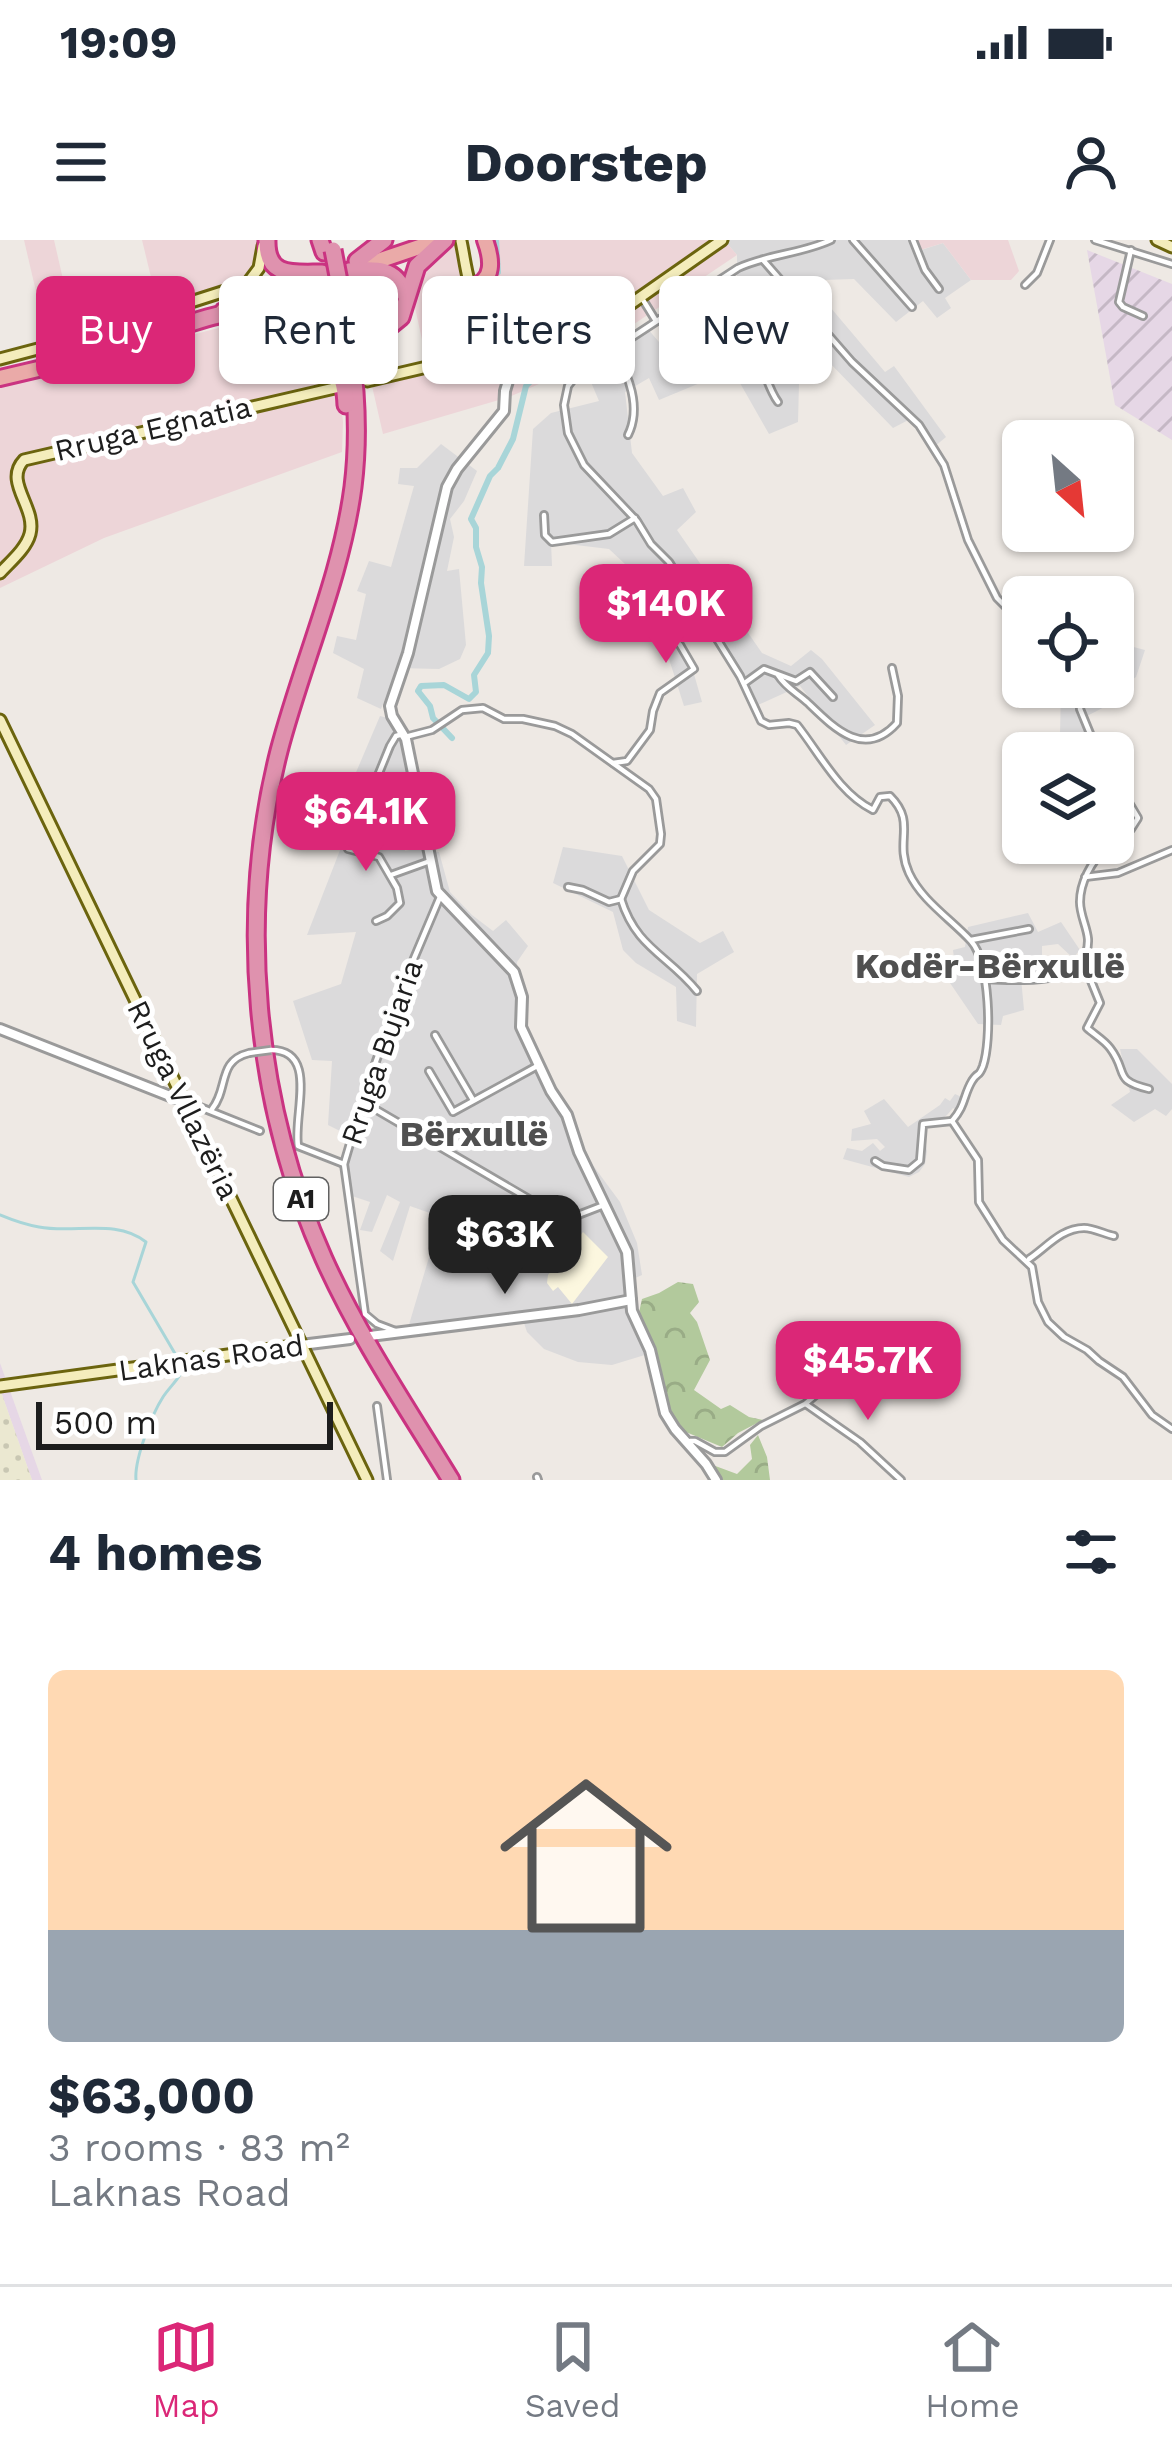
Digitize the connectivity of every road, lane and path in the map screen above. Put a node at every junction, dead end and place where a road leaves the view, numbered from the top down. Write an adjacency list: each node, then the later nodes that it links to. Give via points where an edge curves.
1 (265, 240): 20 (highway, via 278,268); 40 (main road, via 259,268 244,286)
2 (384, 240): 20 (highway)
3 (424, 240): 20 (highway)
4 (442, 240): 20 (highway); 51 (highway, via 413,271 401,316 361,358)
5 (485, 240): 25 (highway)
6 (722, 240): 30 (main road)
7 (831, 240): 18 (street)
8 (854, 240): 32 (street)
9 (914, 240): 29 (street)
10 (1050, 240): 28 (street)
11 (1095, 240): 14 (street)
12 (1157, 240): 16 (main road)
13 (461, 241): 24 (main road)
14 (1113, 242): 17 (street)
15 (328, 245): 20 (highway, bridge)
16 (1172, 247)
17 (1131, 250): 19 (street); 34 (street, via 1120,304)
18 (761, 258): 26 (street); 56 (street, via 852,362 920,424)
19 (1172, 264)
20 (336, 273): 21 (highway); 22 (highway, A1, bridge); 23 (highway); 36 (highway); 42 (highway)
21 (331, 276)
22 (336, 276)
23 (394, 276)
24 (469, 276)
25 (489, 276)
26 (726, 276)
27 (398, 279): 33 (highway)
28 (1025, 285)
29 (939, 289)
30 (641, 296): 31 (main road); 37 (street)
31 (635, 300)
32 (912, 307)
33 (398, 313)
34 (1143, 316)
35 (659, 319): 37 (street)
36 (195, 320)
37 (656, 321): 39 (street)
38 (195, 322): 51 (highway, via 247,314 329,363 345,387)
39 (635, 336)
40 (0, 358)
41 (36, 368): 42 (highway)
42 (0, 376)
43 (348, 384): 51 (highway, A1)
44 (507, 384): 62 (street, via 504,411 447,487 390,706)
45 (570, 384): 53 (street, via 573,446)
46 (631, 384): 50 (street)
47 (767, 384): 49 (street)
48 (339, 387): 54 (main road, Rruga Egnatia, via 24,460 16,475 31,533)
49 (778, 402)
50 (628, 435)
51 (352, 463): 108 (highway, A1, via 344,532 268,800 257,923 260,1010 280,1130 319,1246); 108 (highway, A1, via 270,760 252,862 251,974 262,1076 295,1204 356,1337)
52 (544, 514): 53 (street, via 551,542 609,534)
53 (634, 518): 55 (street)
54 (0, 573)
55 (686, 588): 59 (street); 63 (street, via 663,624 694,669 660,693 648,733 627,761)
56 (1002, 603)
57 (892, 668): 58 (street, via 898,720 871,739 830,725)
58 (778, 675): 59 (street, via 764,669); 60 (street, via 796,681 810,672)
59 (743, 683): 74 (street, via 761,721 796,725 869,810 880,797 894,799 906,821 903,850 913,880)
60 (833, 697)
61 (0, 720): 83 (main road, Rruga Vllazëria)
62 (404, 735): 63 (street, via 483,708 555,726); 65 (street); 67 (street, via 390,746 348,849 375,854)
63 (613, 764): 71 (street, via 653,794 661,834)
64 (1172, 850): 68 (street)
65 (430, 860): 67 (street); 70 (street)
66 (1095, 864): 68 (street)
67 (391, 875): 72 (street, via 400,903)
68 (1085, 878): 75 (street)
69 (568, 887): 71 (street)
70 (440, 897): 80 (street, via 514,971 520,1024); 85 (street, Rruga Bujaria)
71 (620, 899): 77 (street, via 650,950)
72 (376, 921)
73 (1029, 928): 74 (street)
74 (970, 940): 76 (street)
75 (1082, 961): 76 (street, via 1055,977); 82 (street, via 1100,1003 1087,1028 1108,1044 1124,1080)
76 (986, 979): 88 (street, via 986,1051)
77 (697, 991)
78 (0, 1029): 83 (street)
79 (435, 1035): 84 (street)
80 (539, 1065): 84 (street); 92 (street)
81 (429, 1071): 84 (street, via 452,1112)
82 (1149, 1089)
83 (182, 1096): 86 (main road, Rruga Vllazëria)
84 (473, 1100)
85 (363, 1102): 91 (street, Rruga Bujaria); 92 (street, via 565,1220)
86 (188, 1108): 87 (street); 99 (main road, Rruga Vllazëria)
87 (211, 1111): 89 (street); 91 (street, bridge, via 236,1056 287,1052 300,1079 298,1146)
88 (952, 1121): 90 (street, via 923,1124 920,1161 909,1170); 94 (street, via 980,1165 980,1202 1003,1240)
89 (260, 1131)
90 (875, 1161)
91 (344, 1164): 96 (street, Rruga Bujaria, via 365,1314)
92 (604, 1205): 95 (street, via 627,1252)
93 (1114, 1236): 94 (street, via 1078,1228)
94 (1027, 1260): 104 (street, via 1048,1322 1123,1377)
95 (632, 1300): 96 (street); 105 (street, via 665,1413)
96 (398, 1332): 97 (street)
97 (370, 1336)
98 (350, 1339): 99 (street, Laknas Road)
99 (302, 1345): 101 (main road, Laknas Road); 106 (main road, Rruga Vllazëria)
100 (855, 1362): 102 (street)
101 (0, 1386)
102 (805, 1404): 105 (street, via 720,1454); 110 (street)
103 (377, 1406): 107 (street)
104 (1172, 1430)
105 (684, 1441): 109 (street)
106 (367, 1480)
107 (387, 1480)
108 (447, 1480)
109 (716, 1480)
110 (901, 1480)

